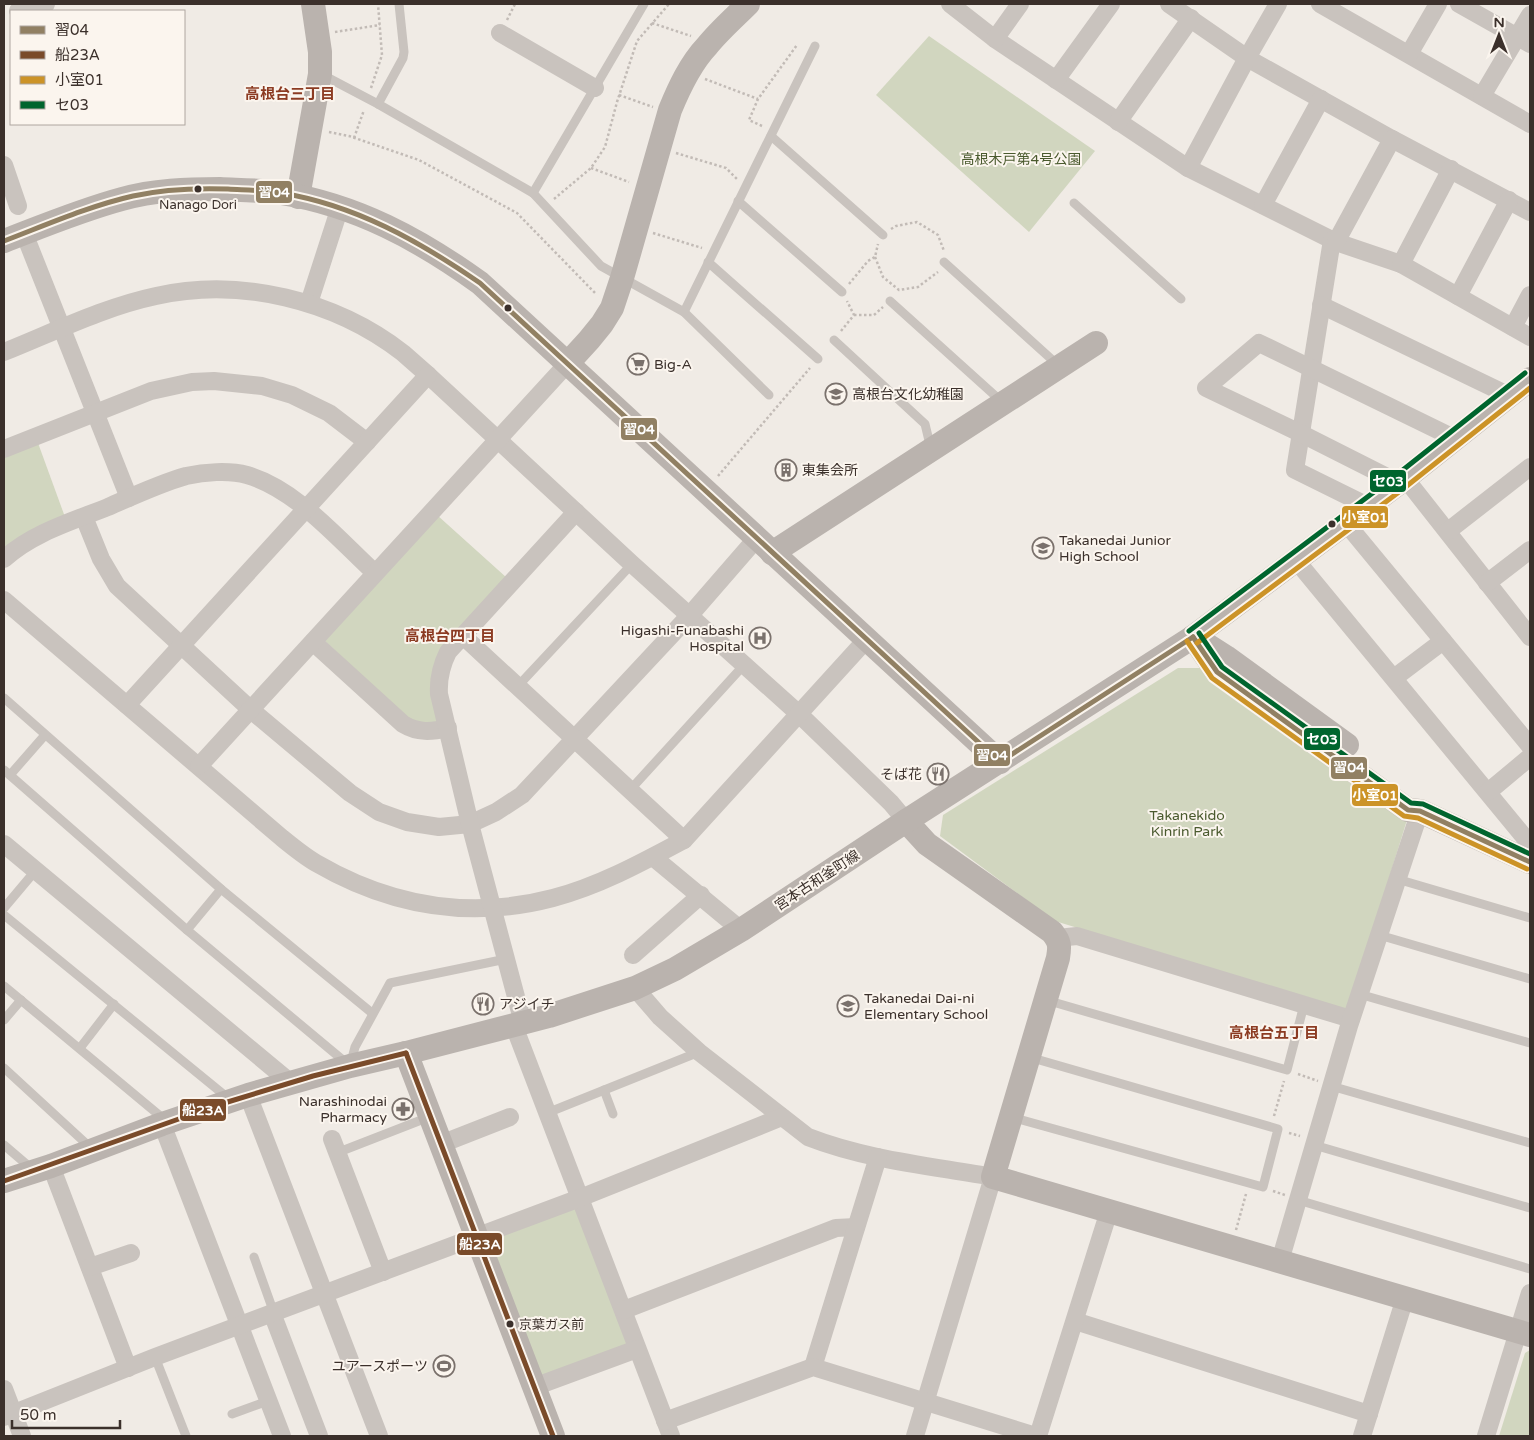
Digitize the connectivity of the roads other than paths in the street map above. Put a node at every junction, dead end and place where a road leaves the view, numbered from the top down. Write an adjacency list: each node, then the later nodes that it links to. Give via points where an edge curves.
1 (46, 4): 14 (street)
2 (313, 4): 23 (street)
3 (399, 4): 28 (lane, via 403,58)
4 (644, 4): 25 (lane)
5 (748, 4): 51 (street, via 706,46 678,90)
6 (950, 4): 18 (street)
7 (1020, 4): 18 (street)
8 (1111, 4): 24 (street)
9 (1170, 4): 16 (street)
10 (1278, 4): 22 (street)
11 (1320, 4): 21 (street)
12 (1438, 4): 21 (street)
13 (1459, 4): 19 (street)
14 (22, 10)
15 (1530, 15): 19 (street)
16 (1191, 18): 22 (street); 29 (street)
17 (500, 33): 25 (street)
18 (995, 39): 24 (street)
19 (1524, 40): 26 (street)
20 (814, 46): 31 (lane)
21 (1409, 54): 26 (street)
22 (1247, 58): 27 (street); 34 (street)
23 (320, 74): 28 (lane); 37 (street)
24 (1056, 80): 29 (street)
25 (595, 88): 36 (lane)
26 (1482, 96): 30 (street)
27 (1321, 100): 32 (street); 42 (street)
28 (378, 104): 36 (lane)
29 (1118, 122): 34 (street)
30 (1530, 124)
31 (772, 133): 39 (lane); 45 (lane)
32 (1392, 139): 35 (street); 47 (street)
33 (4, 165): 41 (street)
34 (1188, 168): 42 (street)
35 (1451, 169): 38 (street); 50 (street)
36 (533, 193): 51 (lane, via 601,266)
37 (298, 197): 43 (street); 46 (street, via 251,190 166,191 75,213)
38 (1509, 200): 44 (street); 54 (street)
39 (738, 201): 48 (lane); 52 (lane)
40 (1074, 203): 55 (lane)
41 (18, 206)
42 (1263, 206): 47 (street)
43 (340, 207): 57 (street); 67 (street, via 417,241 449,261 480,283)
44 (1530, 212)
45 (884, 235)
46 (14, 237): 61 (street)
47 (1334, 241): 50 (street); 58 (street)
48 (710, 258): 59 (lane); 66 (lane)
49 (944, 262): 68 (lane)
50 (1401, 264): 54 (street)
51 (622, 278): 59 (lane); 67 (street, via 612,308 602,324)
52 (842, 292)
53 (1530, 295): 60 (street)
54 (1458, 296): 60 (street)
55 (1181, 299)
56 (890, 301): 74 (lane)
57 (309, 303): 61 (street, via 250,291 190,291 157,295 121,305); 70 (street, via 380,338)
58 (1321, 305): 69 (street); 73 (street)
59 (684, 312): 72 (lane)
60 (1513, 326): 62 (street)
61 (62, 329): 65 (street); 75 (street)
62 (1530, 337)
63 (834, 340): 81 (lane, via 924,424)
64 (1096, 343): 68 (street)
65 (4, 352)
66 (818, 359)
67 (568, 363): 77 (street); 91 (street)
68 (1060, 367): 74 (street)
69 (1310, 369): 76 (street); 76 (street, via 1259,343 1206,388); 78 (street)
70 (428, 376): 77 (street); 79 (street)
71 (1530, 379): 73 (street, 宮本古和釜町線)
72 (769, 395)
73 (1510, 396): 78 (street, 宮本古和釜町線)
74 (1003, 403): 81 (street)
75 (95, 413): 79 (street, via 151,390 214,381 241,382 292,395 329,413); 80 (street); 84 (street)
76 (1300, 432): 83 (street); 85 (street, via 1295,470)
77 (498, 439): 87 (street); 96 (street)
78 (1456, 439): 83 (street, 宮本古和釜町線)
79 (367, 442): 86 (street)
80 (4, 449)
81 (932, 450): 91 (street)
82 (1530, 467): 90 (street)
83 (1402, 480): 85 (street, 宮本古和釜町線); 90 (street)
84 (129, 498): 86 (street, via 186,476 229,473 258,479 281,490); 88 (street)
85 (1368, 506): 89 (street, 宮本古和釜町線)
86 (306, 509): 96 (street); 106 (street)
87 (576, 512): 95 (street); 100 (street)
88 (84, 517): 93 (street, via 36,536); 106 (street, via 101,559 117,586)
89 (1345, 522): 94 (street, 宮本古和釜町線); 104 (street)
90 (1448, 531): 97 (street)
91 (764, 546): 99 (street); 103 (street)
92 (1530, 550): 97 (street)
93 (4, 559)
94 (1295, 559): 101 (street, 宮本古和釜町線); 108 (street)
95 (632, 564): 99 (street); 109 (lane)
96 (375, 573): 105 (street)
97 (1487, 583): 102 (street)
98 (4, 600): 111 (street)
99 (690, 615): 107 (street); 116 (street)
100 (463, 636): 109 (street); 114 (street, via 448,652 440,671 439,694)
101 (1193, 637): 119 (street, 宮本古和釜町線); 124 (street, via 1217,672 1408,810)
102 (1530, 637)
103 (866, 640): 113 (street); 119 (street)
104 (1443, 641): 108 (street); 117 (street)
105 (313, 642): 112 (street); 114 (street, via 403,724 424,732)
106 (181, 645): 111 (street); 112 (street)
107 (744, 665): 113 (street); 122 (lane)
108 (1394, 678): 123 (street)
109 (517, 687): 116 (street)
110 (4, 698): 115 (lane)
111 (127, 705): 120 (street)
112 (251, 710): 120 (street); 126 (street, via 350,793 379,812 407,822 439,827)
113 (799, 714): 125 (street); 127 (street)
114 (448, 728): 126 (street)
115 (45, 734): 121 (lane); 134 (lane)
116 (574, 739): 122 (street); 126 (street, via 522,795)
117 (1530, 746)
118 (1530, 758): 123 (street)
119 (1000, 762): 125 (street, 宮本古和釜町線)
120 (199, 766): 137 (street, via 282,838 314,862 356,884 446,908)
121 (7, 772): 140 (lane)
122 (630, 790): 127 (street)
123 (1488, 792): 129 (street)
124 (1420, 811): 131 (street); 133 (street)
125 (906, 821): 141 (street, 宮本古和釜町線); 143 (street, via 927,844 1052,932)
126 (470, 824): 137 (street)
127 (684, 840): 130 (street)
128 (4, 844): 132 (street)
129 (1530, 844)
130 (653, 857): 135 (street); 137 (street, via 552,898)
131 (1530, 862)
132 (36, 870): 136 (lane); 165 (street)
133 (1397, 879): 139 (lane); 142 (street)
134 (221, 889): 140 (lane); 154 (lane)
135 (702, 895): 141 (street); 144 (street)
136 (4, 908)
137 (492, 908): 145 (street)
138 (4, 915): 152 (lane)
139 (1530, 918)
140 (187, 930): 163 (lane)
141 (741, 930): 148 (street, 宮本古和釜町線, via 675,969)
142 (1379, 935): 146 (lane); 149 (street)
143 (1059, 941): 151 (street, via 1059,952); 153 (street, via 1076,936)
144 (633, 955)
145 (506, 959): 154 (lane, via 390,983); 157 (street)
146 (1530, 979)
147 (4, 986): 150 (lane)
148 (635, 988): 157 (street, 宮本古和釜町線); 160 (street, via 660,1018)
149 (1359, 994): 155 (street); 158 (lane)
150 (20, 1000): 156 (lane); 159 (lane)
151 (1045, 1000): 153 (lane, via 1287,1070); 162 (street)
152 (114, 1004): 159 (lane); 168 (lane)
153 (1304, 1005): 155 (street)
154 (372, 1013): 163 (lane, via 355,1047)
155 (1351, 1019): 166 (street)
156 (4, 1020)
157 (518, 1024): 161 (street, 宮本古和釜町線); 169 (street)
158 (1530, 1043)
159 (80, 1048): 175 (lane)
160 (700, 1052): 167 (lane); 174 (street)
161 (406, 1054): 163 (street, 宮本古和釜町線); 171 (street)
162 (1029, 1057): 172 (street); 172 (lane, via 1274,1128 1263,1187)
163 (350, 1066): 165 (street, 宮本古和釜町線)
164 (4, 1068): 181 (lane)
165 (291, 1083): 168 (street, 宮本古和釜町線)
166 (1331, 1086): 176 (street); 177 (lane)
167 (604, 1090): 169 (lane); 170 (lane)
168 (240, 1098): 175 (street, 宮本古和釜町線); 199 (street)
169 (547, 1113): 186 (street)
170 (613, 1114)
171 (431, 1117): 178 (street); 180 (lane)
172 (1011, 1117): 184 (street)
173 (510, 1118): 178 (street)
174 (782, 1118): 182 (street, via 808,1137); 186 (street)
175 (165, 1123): 181 (street, 宮本古和釜町線); 204 (street)
176 (1315, 1143): 187 (street); 188 (lane)
177 (1530, 1143)
178 (441, 1144): 191 (street)
179 (4, 1145): 183 (lane)
180 (336, 1146): 197 (street)
181 (92, 1150): 183 (street, 宮本古和釜町線)
182 (878, 1157): 184 (street); 190 (street)
183 (42, 1168): 185 (street, 宮本古和釜町線); 195 (street)
184 (993, 1177): 189 (street); 213 (street)
185 (4, 1181)
186 (580, 1198): 191 (street); 201 (street)
187 (1298, 1200): 194 (street); 196 (lane)
188 (1530, 1208)
189 (1109, 1211): 194 (street); 203 (street)
190 (856, 1227): 201 (street, via 836,1228); 208 (street)
191 (476, 1238): 197 (street); 210 (street)
192 (132, 1253): 195 (street)
193 (254, 1257): 202 (lane)
194 (1280, 1261): 200 (street)
195 (90, 1267): 209 (street)
196 (1530, 1269)
197 (383, 1272): 199 (street)
198 (1530, 1292): 205 (street)
199 (324, 1294): 202 (street); 222 (street)
200 (1405, 1298): 205 (street); 215 (street)
201 (624, 1310): 206 (street)
202 (273, 1313): 204 (street); 221 (street)
203 (1075, 1321): 215 (street); 225 (street)
204 (239, 1326): 207 (street); 212 (street)
205 (1524, 1333): 227 (street)
206 (637, 1349): 210 (street); 217 (street)
207 (155, 1357): 209 (street); 219 (lane)
208 (813, 1367): 213 (street); 217 (street)
209 (128, 1368): 216 (street)
210 (534, 1388): 223 (street)
211 (4, 1389): 216 (street)
212 (268, 1401): 214 (lane); 220 (street)
213 (926, 1402): 224 (street); 225 (street)
214 (232, 1414)
215 (1369, 1414): 226 (street)
216 (8, 1415): 218 (street)
217 (668, 1429)
218 (22, 1436)
219 (186, 1436)
220 (282, 1436)
221 (319, 1436)
222 (379, 1436)
223 (553, 1436)
224 (915, 1436)
225 (1037, 1436)
226 (1362, 1436)
227 (1486, 1436)

